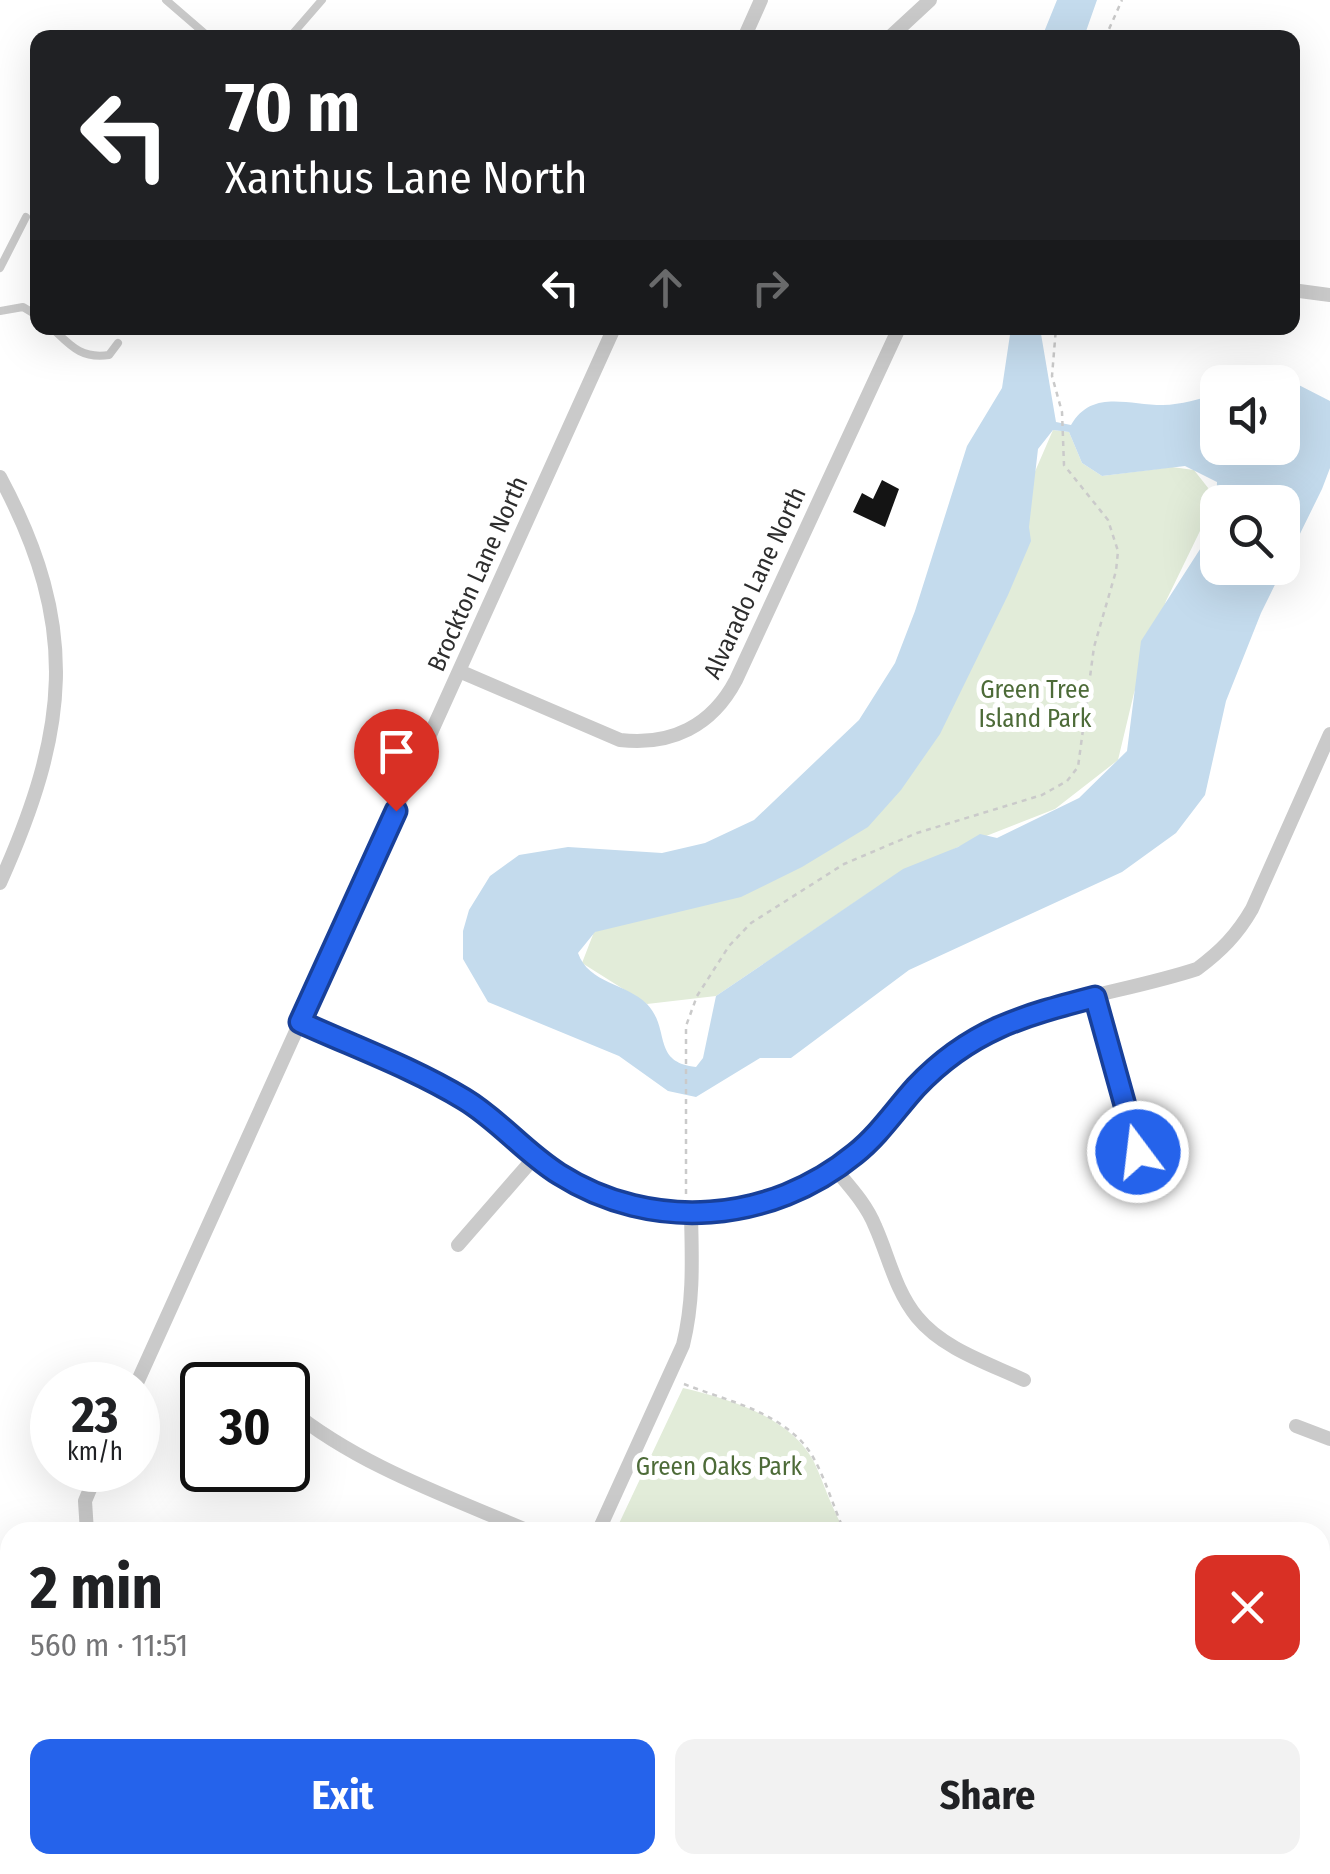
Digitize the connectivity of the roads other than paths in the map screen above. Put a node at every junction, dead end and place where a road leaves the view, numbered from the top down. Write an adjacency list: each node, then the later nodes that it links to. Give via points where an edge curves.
1 (166, 0): 5 (lane)
2 (322, 0): 6 (lane)
3 (762, 0): 7 (street)
4 (930, 0): 8 (street)
5 (201, 30)
6 (296, 30)
7 (748, 30)
8 (898, 30)
9 (26, 217): 10 (lane)
10 (0, 268)
11 (1300, 291): 12 (street)
12 (1330, 295)
13 (0, 311): 14 (lane)
14 (30, 311)
15 (60, 335): 18 (lane, via 91,358 109,355)
16 (611, 335): 20 (street, Brockton Lane North)
17 (896, 335): 20 (street, Alvarado Lane North, via 736,680 709,718 667,739 620,740)
18 (118, 343)
19 (0, 476): 22 (street, via 34,550 56,645 50,749)
20 (459, 671): 24 (street, Brockton Lane North)
21 (1330, 734): 23 (street, via 1238,932 1197,969)
22 (0, 883)
23 (1095, 997): 25 (street); 27 (street, via 1034,1012 970,1040)
24 (300, 1022): 26 (street, via 468,1101); 30 (street, Brockton Lane North)
25 (1138, 1152)
26 (534, 1158): 28 (street, via 604,1196); 29 (street)
27 (835, 1169): 28 (street, via 766,1202); 31 (street, via 864,1204 918,1319 948,1343)
28 (691, 1214): 38 (street, via 693,1280 682,1344)
29 (458, 1245)
30 (146, 1362)
31 (1024, 1380)
32 (310, 1424): 37 (street, via 353,1454)
33 (1296, 1426): 34 (street)
34 (1330, 1439)
35 (89, 1492): 36 (street)
36 (86, 1522)
37 (508, 1522)
38 (602, 1522)

